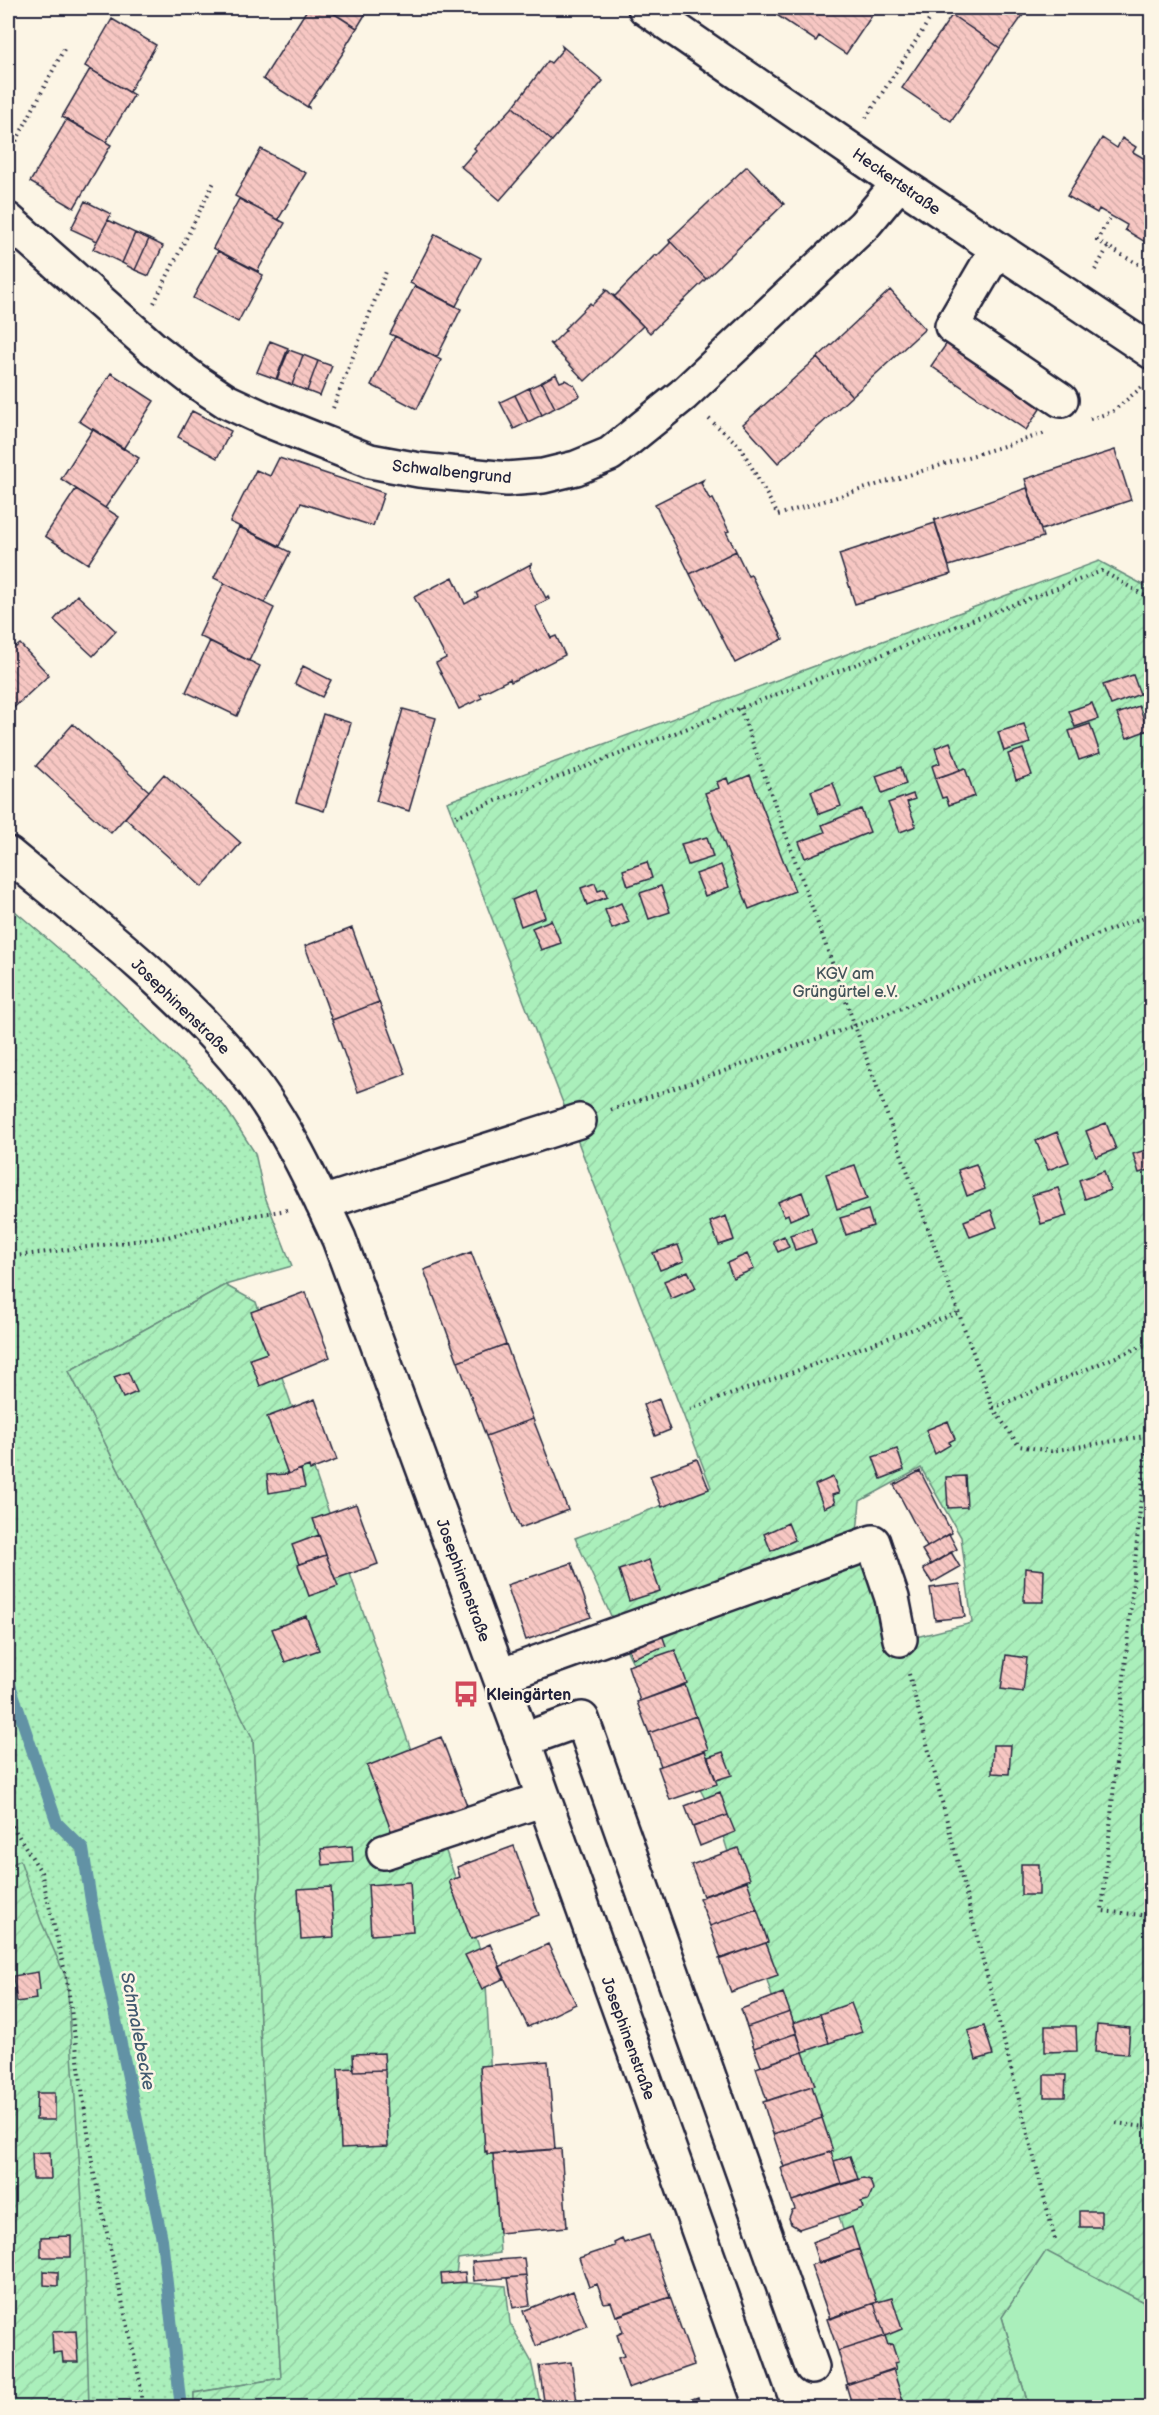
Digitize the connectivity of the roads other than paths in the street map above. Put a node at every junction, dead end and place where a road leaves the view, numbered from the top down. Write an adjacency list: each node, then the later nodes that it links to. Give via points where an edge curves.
1 (645, 8): 2 (street, Heckertstraße)
2 (899, 183): 3 (street, Schwalbengrund, via 864,225 683,395 610,454 576,468 507,479 370,461 226,401 138,335); 4 (street, Heckertstraße)
3 (8, 220)
4 (997, 249): 5 (street, Heckertstraße); 6 (street, via 952,326)
5 (1152, 352)
6 (1065, 418)
7 (8, 854): 9 (street, Josephinenstraße, via 192,1012 235,1059 298,1154)
8 (579, 1121): 9 (street)
9 (322, 1203): 11 (street, Josephinenstraße, via 339,1239)
10 (900, 1639): 11 (street, via 892,1598 873,1542)
11 (500, 1676): 12 (street, Josephinenstraße)
12 (523, 1740): 13 (street, Josephinenstraße); 15 (street, via 582,1719)
13 (544, 1799): 14 (street); 16 (street, Josephinenstraße)
14 (384, 1852)
15 (812, 2367)
16 (762, 2408)

